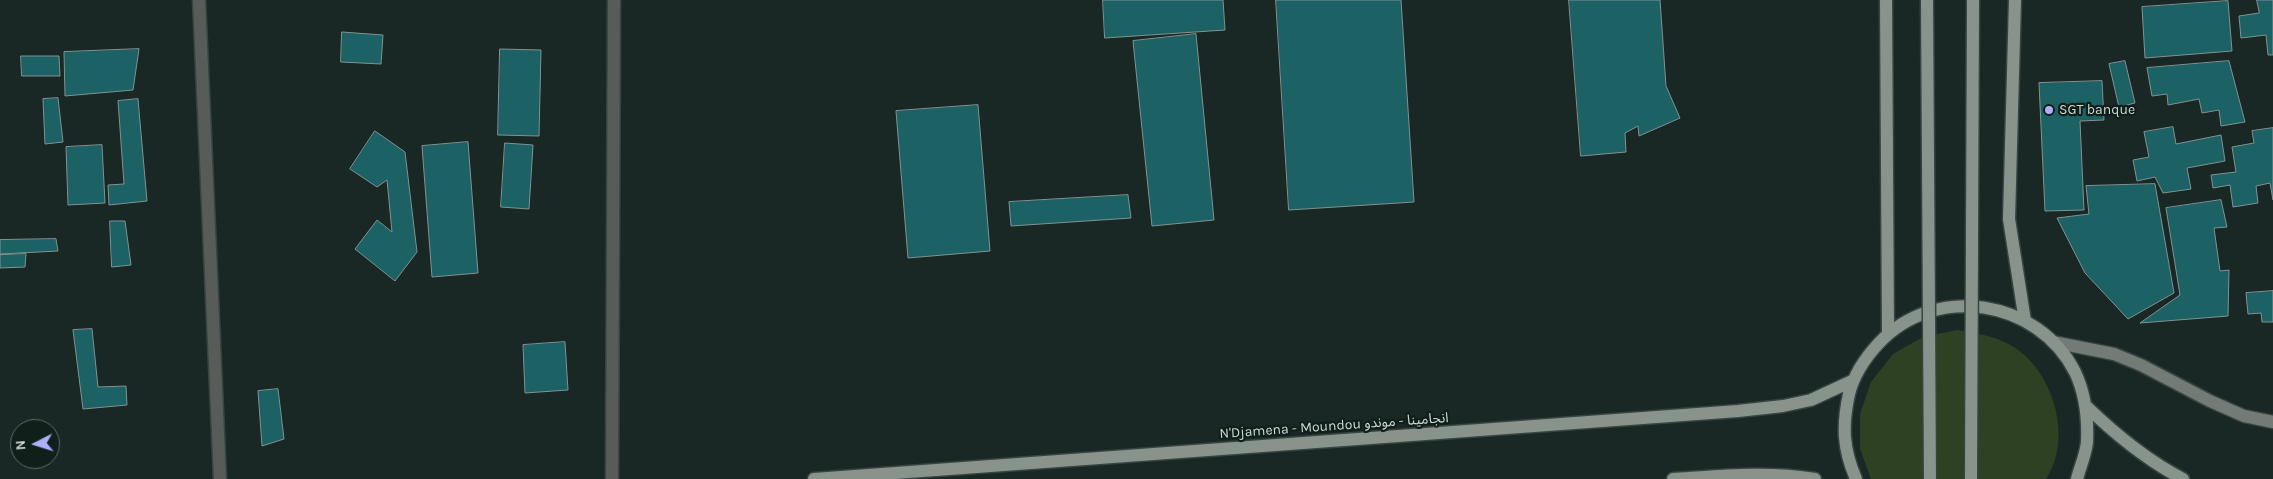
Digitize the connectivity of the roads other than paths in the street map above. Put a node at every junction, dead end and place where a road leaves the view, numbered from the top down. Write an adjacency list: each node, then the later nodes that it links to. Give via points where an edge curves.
1 (199, 0): 13 (street)
2 (614, 0): 14 (street)
3 (1886, 0): 8 (main road)
4 (1927, 0): 19 (main road, bridge)
5 (1973, 0): 20 (main road, bridge)
6 (2015, 0): 7 (main road, via 2009,219)
7 (2026, 321): 8 (main road, via 2003,311 1955,305 1908,319); 9 (main road)
8 (1888, 333): 10 (main road, via 1867,355)
9 (2053, 342): 11 (main road, via 2075,372); 12 (main road, via 2114,354 2244,416)
10 (1852, 381): 15 (main road, N'Djamena - Moundou انجامينا - موندو, via 1811,400 1738,411); 18 (main road, via 1844,419 1847,458)
11 (2086, 406): 21 (main road, via 2087,444); 22 (main road, via 2121,440)
12 (2273, 422)
13 (220, 479)
14 (612, 479)
15 (814, 479)
16 (1673, 479): 17 (main road, via 1737,475)
17 (1815, 479)
18 (1856, 479)
19 (1930, 479)
20 (1971, 479)
21 (2077, 479)
22 (2183, 479)

